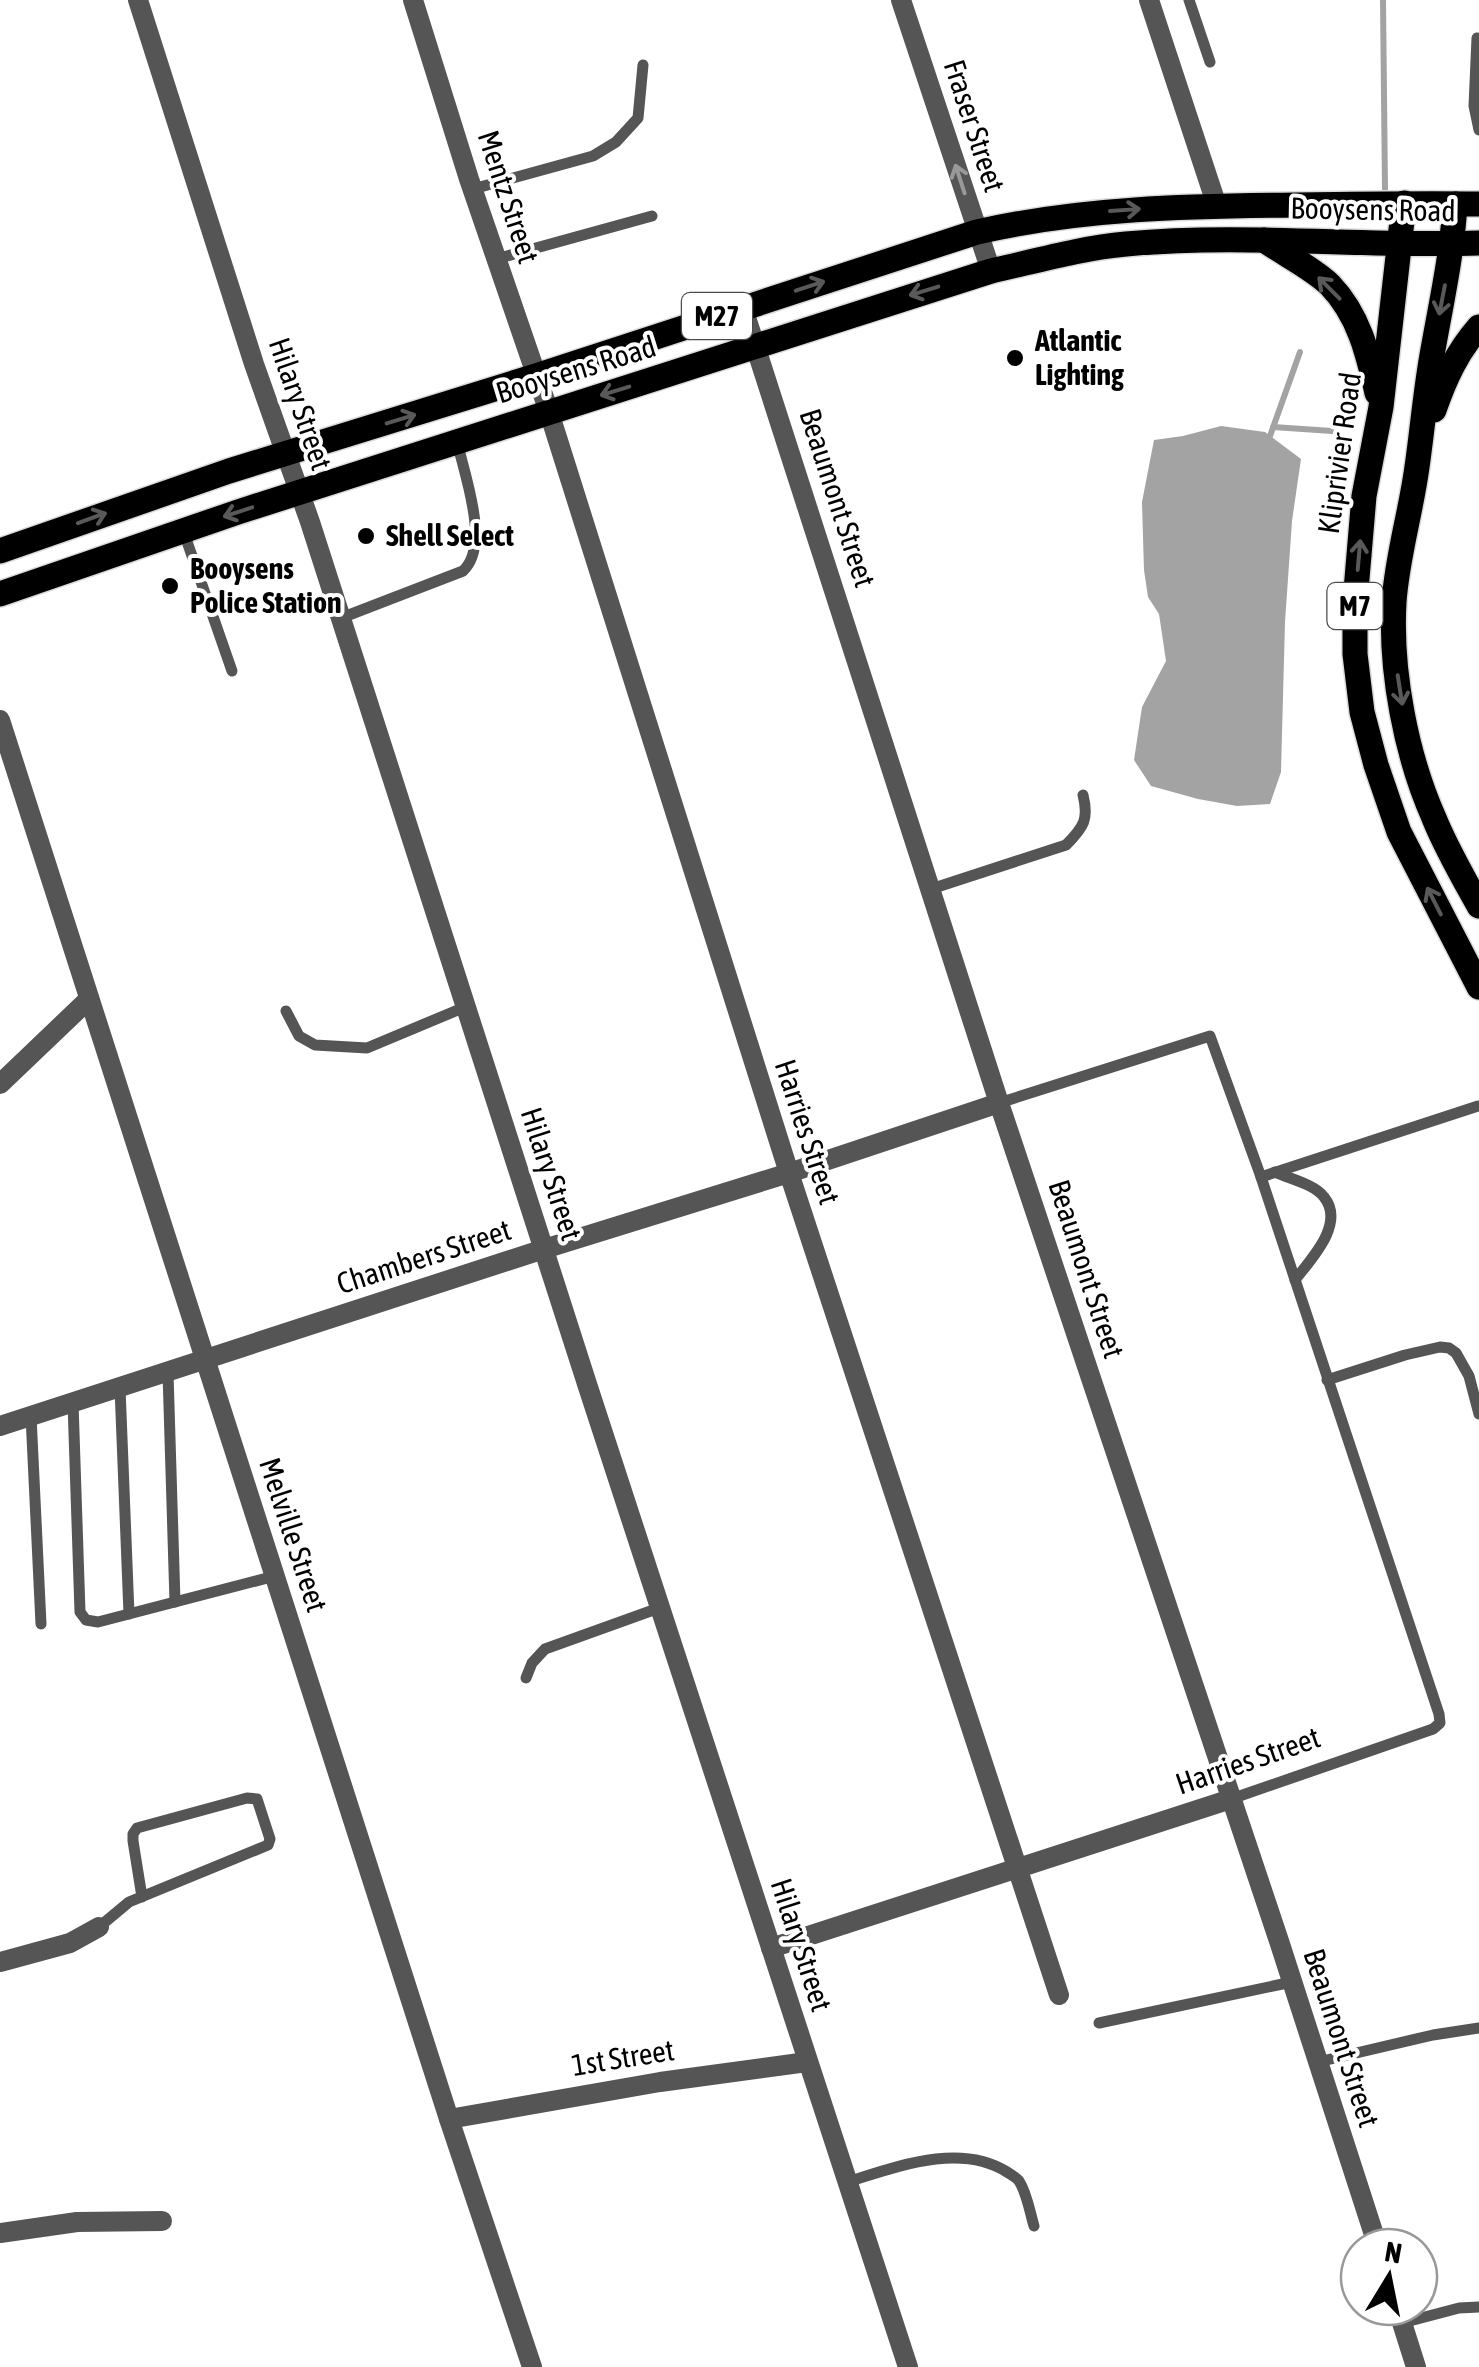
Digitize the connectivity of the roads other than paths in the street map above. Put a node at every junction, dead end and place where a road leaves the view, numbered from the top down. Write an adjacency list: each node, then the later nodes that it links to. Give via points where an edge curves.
1 (138, 0): 28 (street, Hilary Street)
2 (412, 0): 10 (street, Mentz Street)
3 (901, 0): 15 (street, Fraser Street, one-way to 3)
4 (1189, 0): 7 (lane)
5 (1152, 1): 13 (street)
6 (1477, 38): 9 (lane)
7 (1210, 62)
8 (643, 65): 10 (lane, via 638,118 616,142 593,156)
9 (1479, 130)
10 (473, 189): 19 (street, Mentz Street)
11 (1404, 203): 12 (main road, Booysens Road / M27); 13 (main road, Booysens Road / M27); 18 (main road, Kliprivier Road / M7)
12 (1467, 204): 17 (main road, M7)
13 (1216, 206): 15 (main road, Booysens Road / M27, one-way to 13, via 1093,212)
14 (652, 216): 19 (lane)
15 (977, 232): 20 (street, Fraser Street); 21 (main road, Booysens Road / M27, one-way to 15)
16 (1264, 240): 18 (main road, Booysens Road / M27); 20 (main road, Booysens Road / M27, via 1124,244); 25 (main road, one-way to 16, via 1355,318 1329,284)
17 (1466, 244): 18 (main road, Booysens Road); 29 (main road, M7, one-way to 29, via 1422,414)
18 (1400, 245): 25 (main road, Kliprivier Road / M7)
19 (496, 258): 24 (street, Mentz Street)
20 (991, 271): 23 (main road, Booysens Road / M27, one-way to 23)
21 (744, 308): 23 (street, Beaumont Street); 24 (main road, Booysens Road / M27)
22 (1479, 327): 29 (main road, via 1444,382)
23 (756, 347): 26 (main road, Booysens Road / M27, one-way to 26); 38 (street, Beaumont Street)
24 (536, 376): 26 (street, Mentz Street); 28 (main road, Booysens Road / M27, one-way to 24)
25 (1381, 407): 40 (main road, Kliprivier Road / M7, one-way to 25, via 1399,832 1362,712 1355,602 1364,496)
26 (549, 412): 27 (main road, Booysens Road / M27); 48 (street, Harries Street)
27 (456, 441): 30 (main road, Booysens Road / M27); 34 (lane, via 476,522 468,567)
28 (286, 454): 30 (street, Hilary Street); 32 (main road, Booysens Road / M27, one-way to 28)
29 (1418, 466): 39 (main road, M7, one-way to 39, via 1394,602 1399,687 1424,794)
30 (299, 493): 31 (main road, Booysens Road / M27, one-way to 31); 34 (street, Hilary Street)
31 (183, 530): 33 (main road, Booysens Road / M27); 35 (lane)
32 (0, 552)
33 (0, 594)
34 (341, 618): 42 (street, Hilary Street)
35 (232, 671)
36 (0, 720): 41 (street, Melville Street)
37 (1083, 794): 38 (lane, via 1088,814 1066,845)
38 (931, 889): 45 (street, Beaumont Street)
39 (1479, 906)
40 (1479, 987)
41 (89, 999): 44 (street); 52 (street, Melville Street)
42 (465, 1008): 43 (lane, via 366,1048 315,1045 300,1036); 50 (street, Hilary Street)
43 (286, 1011)
44 (0, 1084)
45 (999, 1103): 48 (street, Chambers Street); 49 (lane, Chambers Street, via 1210,1036); 66 (street, Beaumont Street)
46 (1478, 1106): 47 (lane)
47 (1275, 1172): 49 (lane); 51 (lane, via 1324,1197 1331,1214 1330,1229)
48 (789, 1174): 50 (street, Chambers Street); 67 (street, Harries Street)
49 (1261, 1176): 51 (lane)
50 (544, 1249): 52 (street, Chambers Street); 62 (street, Hilary Street)
51 (1295, 1280): 54 (lane)
52 (206, 1360): 53 (street, Chambers Street); 60 (street, Melville Street)
53 (168, 1373): 55 (street, Chambers Street); 61 (lane)
54 (1327, 1380): 57 (lane, via 1449,1348 1468,1376); 66 (lane, Harries Street, via 1440,1723)
55 (120, 1388): 56 (street, Chambers Street); 63 (lane)
56 (73, 1403): 58 (street, Chambers Street); 63 (lane, via 80,1612 98,1622)
57 (1479, 1414)
58 (32, 1416): 59 (street, Chambers Street); 64 (lane)
59 (0, 1426)
60 (275, 1576): 61 (lane); 78 (street, Melville Street)
61 (176, 1602): 63 (lane)
62 (660, 1608): 65 (lane, via 545,1649); 70 (street, Hilary Street)
63 (129, 1614)
64 (41, 1624)
65 (526, 1678)
66 (1230, 1800): 67 (street, Harries Street); 72 (street, Beaumont Street)
67 (1016, 1868): 70 (street, Harries Street); 73 (street, Harries Street)
68 (142, 1897): 68 (lane, via 137,1828 257,1799 270,1840 266,1847); 69 (lane)
69 (99, 1927): 71 (street)
70 (771, 1948): 76 (street, Hilary Street)
71 (0, 1962)
72 (1292, 1982): 74 (lane); 77 (street, Beaumont Street)
73 (1059, 1995)
74 (1099, 2024)
75 (1479, 2028): 77 (lane)
76 (807, 2062): 78 (street, 1st Street); 79 (street, Hilary Street)
77 (1318, 2062): 82 (street, Beaumont Street)
78 (449, 2119): 87 (street, Melville Street)
79 (847, 2182): 81 (lane, via 942,2159 994,2164 1018,2180); 88 (street, Hilary Street)
80 (162, 2221): 83 (street, via 77,2222)
81 (1034, 2226)
82 (1372, 2227)
83 (0, 2233)
84 (1479, 2307): 85 (lane)
85 (1439, 2310)
86 (1404, 2327): 89 (street)
87 (532, 2367)
88 (908, 2367)
89 (1416, 2367)

